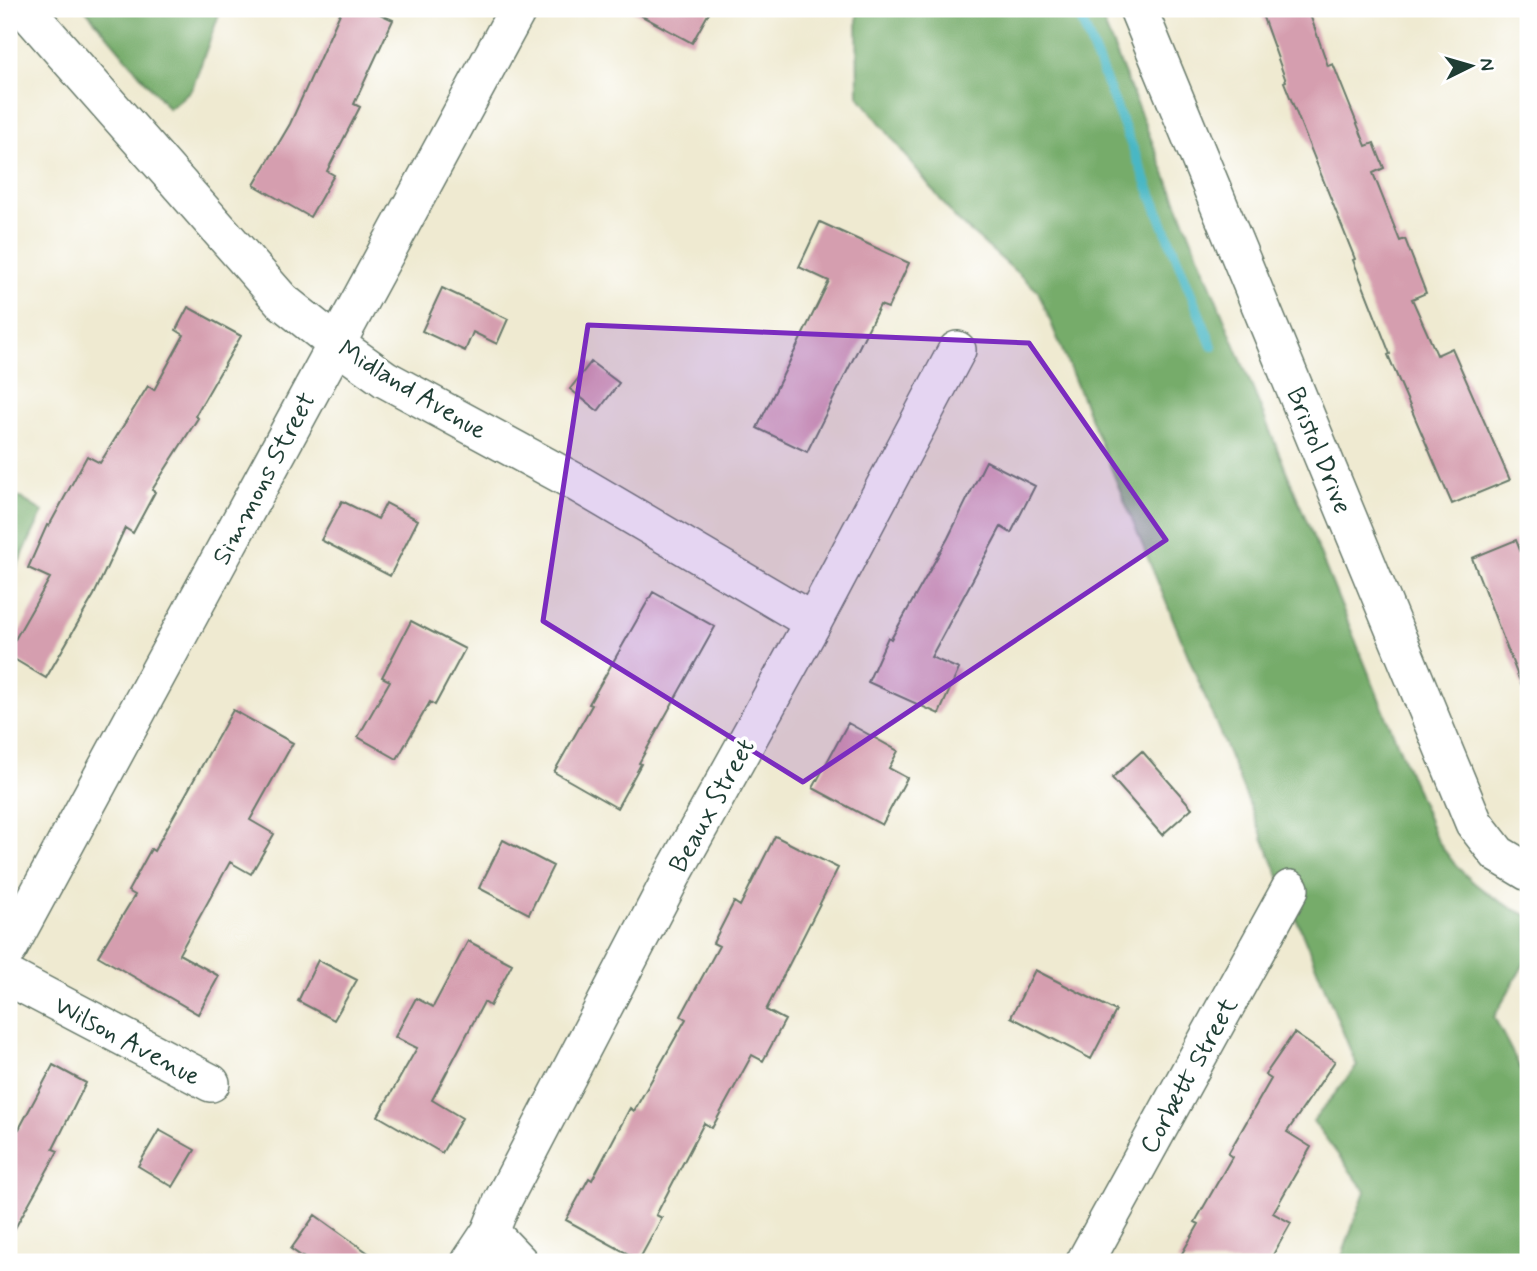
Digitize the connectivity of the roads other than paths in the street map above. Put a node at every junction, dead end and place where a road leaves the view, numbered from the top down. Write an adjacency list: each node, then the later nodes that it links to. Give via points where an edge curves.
1 (25, 9): 4 (street, Midland Avenue, via 282,301)
2 (518, 9): 4 (street, Simmons Street)
3 (1138, 9): 7 (street, Bristol Drive, via 1475,824 1498,854)
4 (335, 344): 6 (street, Midland Avenue, via 385,379); 9 (street, Simmons Street)
5 (957, 350): 6 (street, Beaux Street)
6 (813, 622): 12 (street, Beaux Street, via 672,876)
7 (1528, 872)
8 (1290, 888): 15 (street, Corbett Street)
9 (9, 947)
10 (9, 977): 11 (street, Wilson Avenue)
11 (211, 1083)
12 (489, 1232): 13 (street, Beaux Street); 14 (street)
13 (470, 1262)
14 (519, 1262)
15 (1085, 1262)

